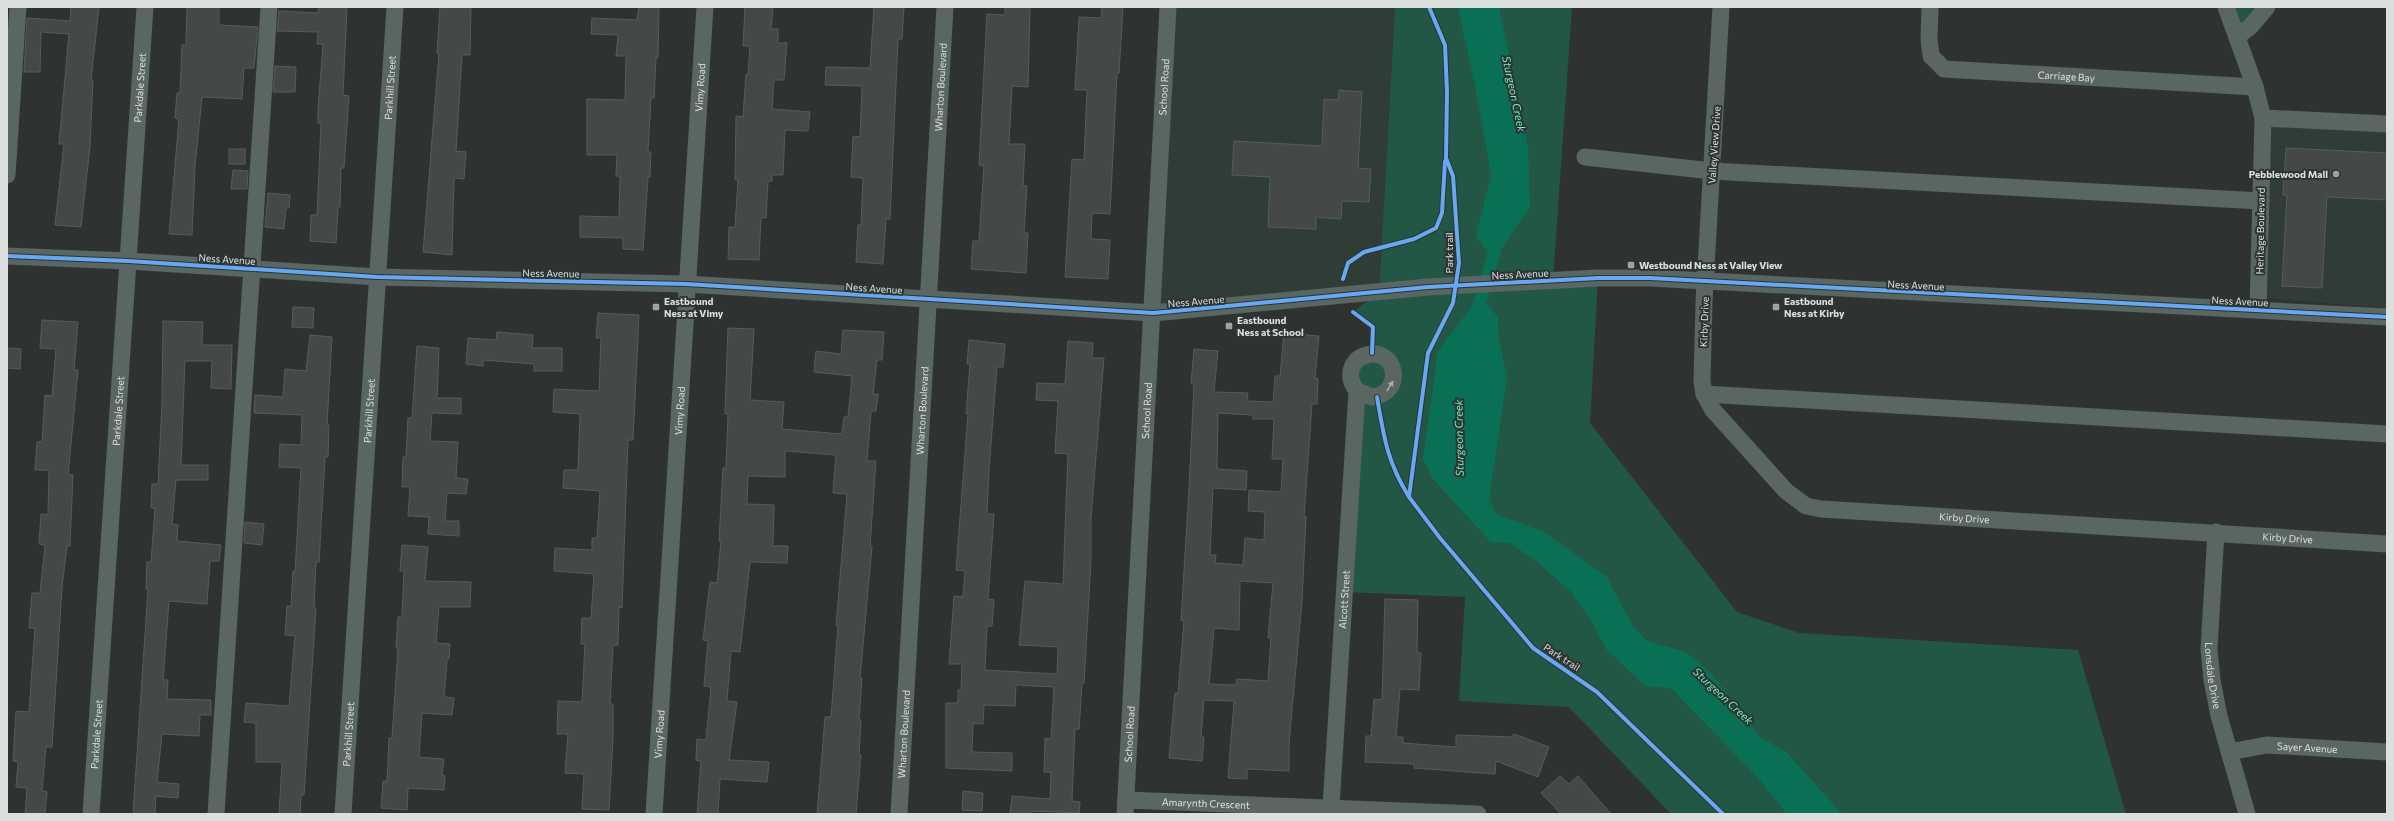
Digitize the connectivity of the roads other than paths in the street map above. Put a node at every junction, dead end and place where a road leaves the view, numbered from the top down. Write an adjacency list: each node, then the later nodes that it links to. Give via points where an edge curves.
1 (18, 7): 18 (street)
2 (145, 7): 21 (street, Parkdale Street)
3 (269, 7): 22 (street)
4 (395, 7): 23 (street, Parkhill Street)
5 (704, 7): 25 (street, Vimy Road)
6 (945, 7): 26 (street, Wharton Boulevard)
7 (1168, 7): 28 (street, School Road)
8 (1722, 7): 17 (street, Valley View Drive)
9 (1930, 7): 13 (street, Carriage Bay, via 1931,56 1944,69)
10 (2226, 7): 12 (street, Heritage Boulevard)
11 (2267, 7): 12 (street, via 2250,27)
12 (2238, 36): 13 (street, Heritage Boulevard)
13 (2256, 87): 14 (street, Heritage Boulevard)
14 (2263, 118): 15 (street); 19 (street, Heritage Boulevard)
15 (2387, 124)
16 (1585, 157): 17 (street)
17 (1712, 171): 19 (street); 24 (street, Valley View Drive)
18 (7, 175)
19 (2261, 201): 27 (street, Heritage Boulevard)
20 (7, 256): 21 (street, Ness Avenue)
21 (128, 261): 22 (street, Ness Avenue); 39 (street, Parkdale Street)
22 (252, 269): 23 (street, Ness Avenue); 40 (street)
23 (377, 277): 25 (street, Ness Avenue); 41 (street, Parkhill Street)
24 (1706, 282): 27 (street, Ness Avenue); 28 (street, Ness Avenue, via 1650,278 1428,287); 31 (street, Kirby Drive, via 1702,381)
25 (686, 284): 26 (street, Ness Avenue); 42 (street, Vimy Road)
26 (928, 299): 28 (street, Ness Avenue); 43 (street, Wharton Boulevard)
27 (2258, 310): 29 (street, Ness Avenue)
28 (1153, 313): 37 (street, School Road)
29 (2387, 317)
30 (1357, 391): 38 (street, Alcott Street)
31 (1704, 394): 32 (street); 33 (street, Kirby Drive, via 1713,410 1786,491 1806,506 1821,509)
32 (2387, 434)
33 (2216, 532): 34 (street, Kirby Drive); 35 (street, Lonsdale Drive, via 2209,649 2219,716)
34 (2387, 544)
35 (2229, 752): 36 (street, Sayer Avenue, via 2267,745); 45 (street, Lonsdale Drive)
36 (2387, 752)
37 (1126, 807): 38 (street, Amarynth Crescent)
38 (1331, 807): 44 (street, Amarynth Crescent)
39 (91, 814)
40 (216, 814)
41 (343, 814)
42 (654, 814)
43 (899, 814)
44 (1478, 814)
45 (2247, 814)

